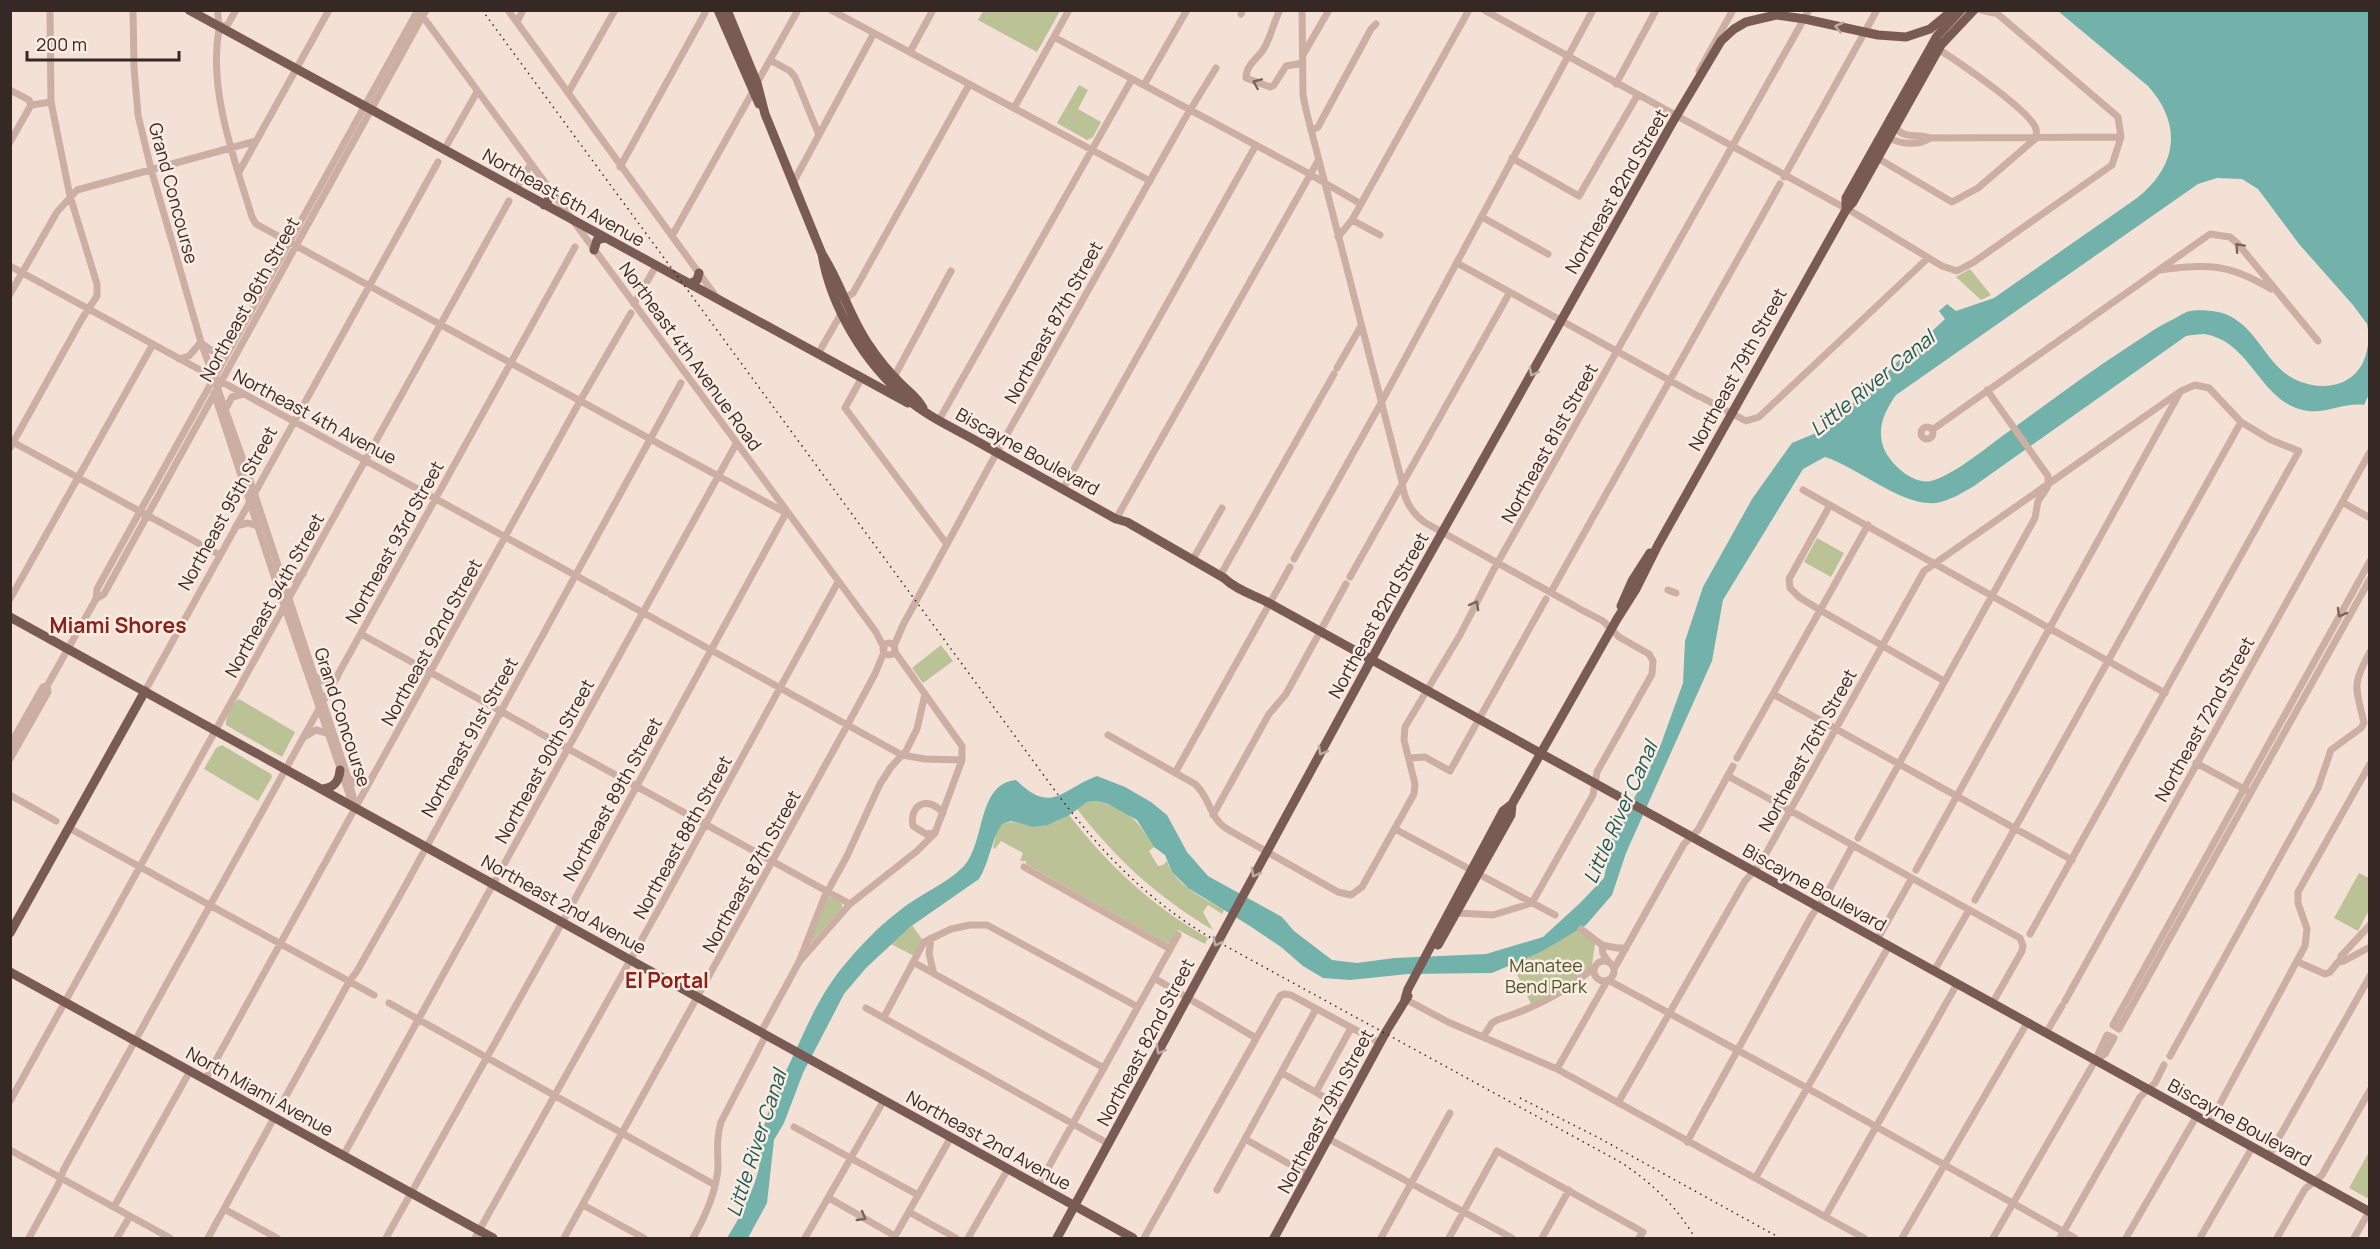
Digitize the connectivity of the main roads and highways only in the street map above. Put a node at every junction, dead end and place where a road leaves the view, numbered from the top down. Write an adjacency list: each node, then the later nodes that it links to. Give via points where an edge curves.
1 (189, 10): 13 (main road, Northeast 6th Avenue)
2 (718, 10): 10 (main road, Biscayne Boulevard, via 752,93)
3 (727, 10): 10 (main road, Biscayne Boulevard, via 757,83)
4 (1953, 10): 8 (main road, one-way to 8, via 1937,25 1898,38 1864,33)
5 (1960, 10): 11 (main road, Northeast 79th Street, via 1937,36)
6 (1967, 10): 9 (main road)
7 (1976, 11): 9 (main road, Northeast 79th Street)
8 (1807, 15): 21 (main road, Northeast 82nd Street, one-way to 21, via 1753,19 1721,41)
9 (1950, 34): 11 (main road, Northeast 79th Street, via 1889,138)
10 (765, 114): 16 (main road, Biscayne Boulevard)
11 (1874, 156): 23 (main road, Northeast 79th Street, via 1853,202)
12 (553, 194): 13 (main road)
13 (544, 205): 14 (main road, Northeast 6th Avenue)
14 (605, 238): 15 (main road, via 597,240); 18 (main road, Northeast 6th Avenue)
15 (594, 250)
16 (822, 254): 19 (main road, Biscayne Boulevard, via 863,336); 19 (main road, Biscayne Boulevard, via 825,272 861,346 881,374)
17 (699, 273): 18 (main road)
18 (690, 284): 19 (main road, Northeast 6th Avenue, via 891,396)
19 (924, 410): 21 (main road, Biscayne Boulevard, via 1116,519 1118,524 1237,582)
20 (10, 617): 22 (main road, Northeast 2nd Avenue)
21 (1372, 660): 23 (main road, Biscayne Boulevard); 30 (main road, Northeast 82nd Street, one-way to 30)
22 (145, 691): 25 (main road, Northeast 2nd Avenue); 27 (main road, Northeast 95th Street)
23 (1540, 754): 26 (main road, Northeast 79th Street, via 1512,804 1511,815); 31 (main road, Biscayne Boulevard)
24 (340, 770): 25 (main road, via 339,780)
25 (322, 789): 30 (main road, Northeast 2nd Avenue)
26 (1475, 873): 28 (main road, Northeast 79th Street); 28 (main road, Northeast 79th Street, via 1457,914)
27 (10, 933)
28 (1429, 955): 36 (main road, Northeast 79th Street)
29 (10, 972): 32 (main road, North Miami Avenue, via 411,1194)
30 (1074, 1206): 34 (main road, Northeast 82nd Street); 35 (main road, Northeast 2nd Avenue)
31 (2369, 1212)
32 (477, 1235): 33 (main road, North Miami Avenue)
33 (493, 1239)
34 (1057, 1239)
35 (1133, 1239)
36 (1274, 1239)

